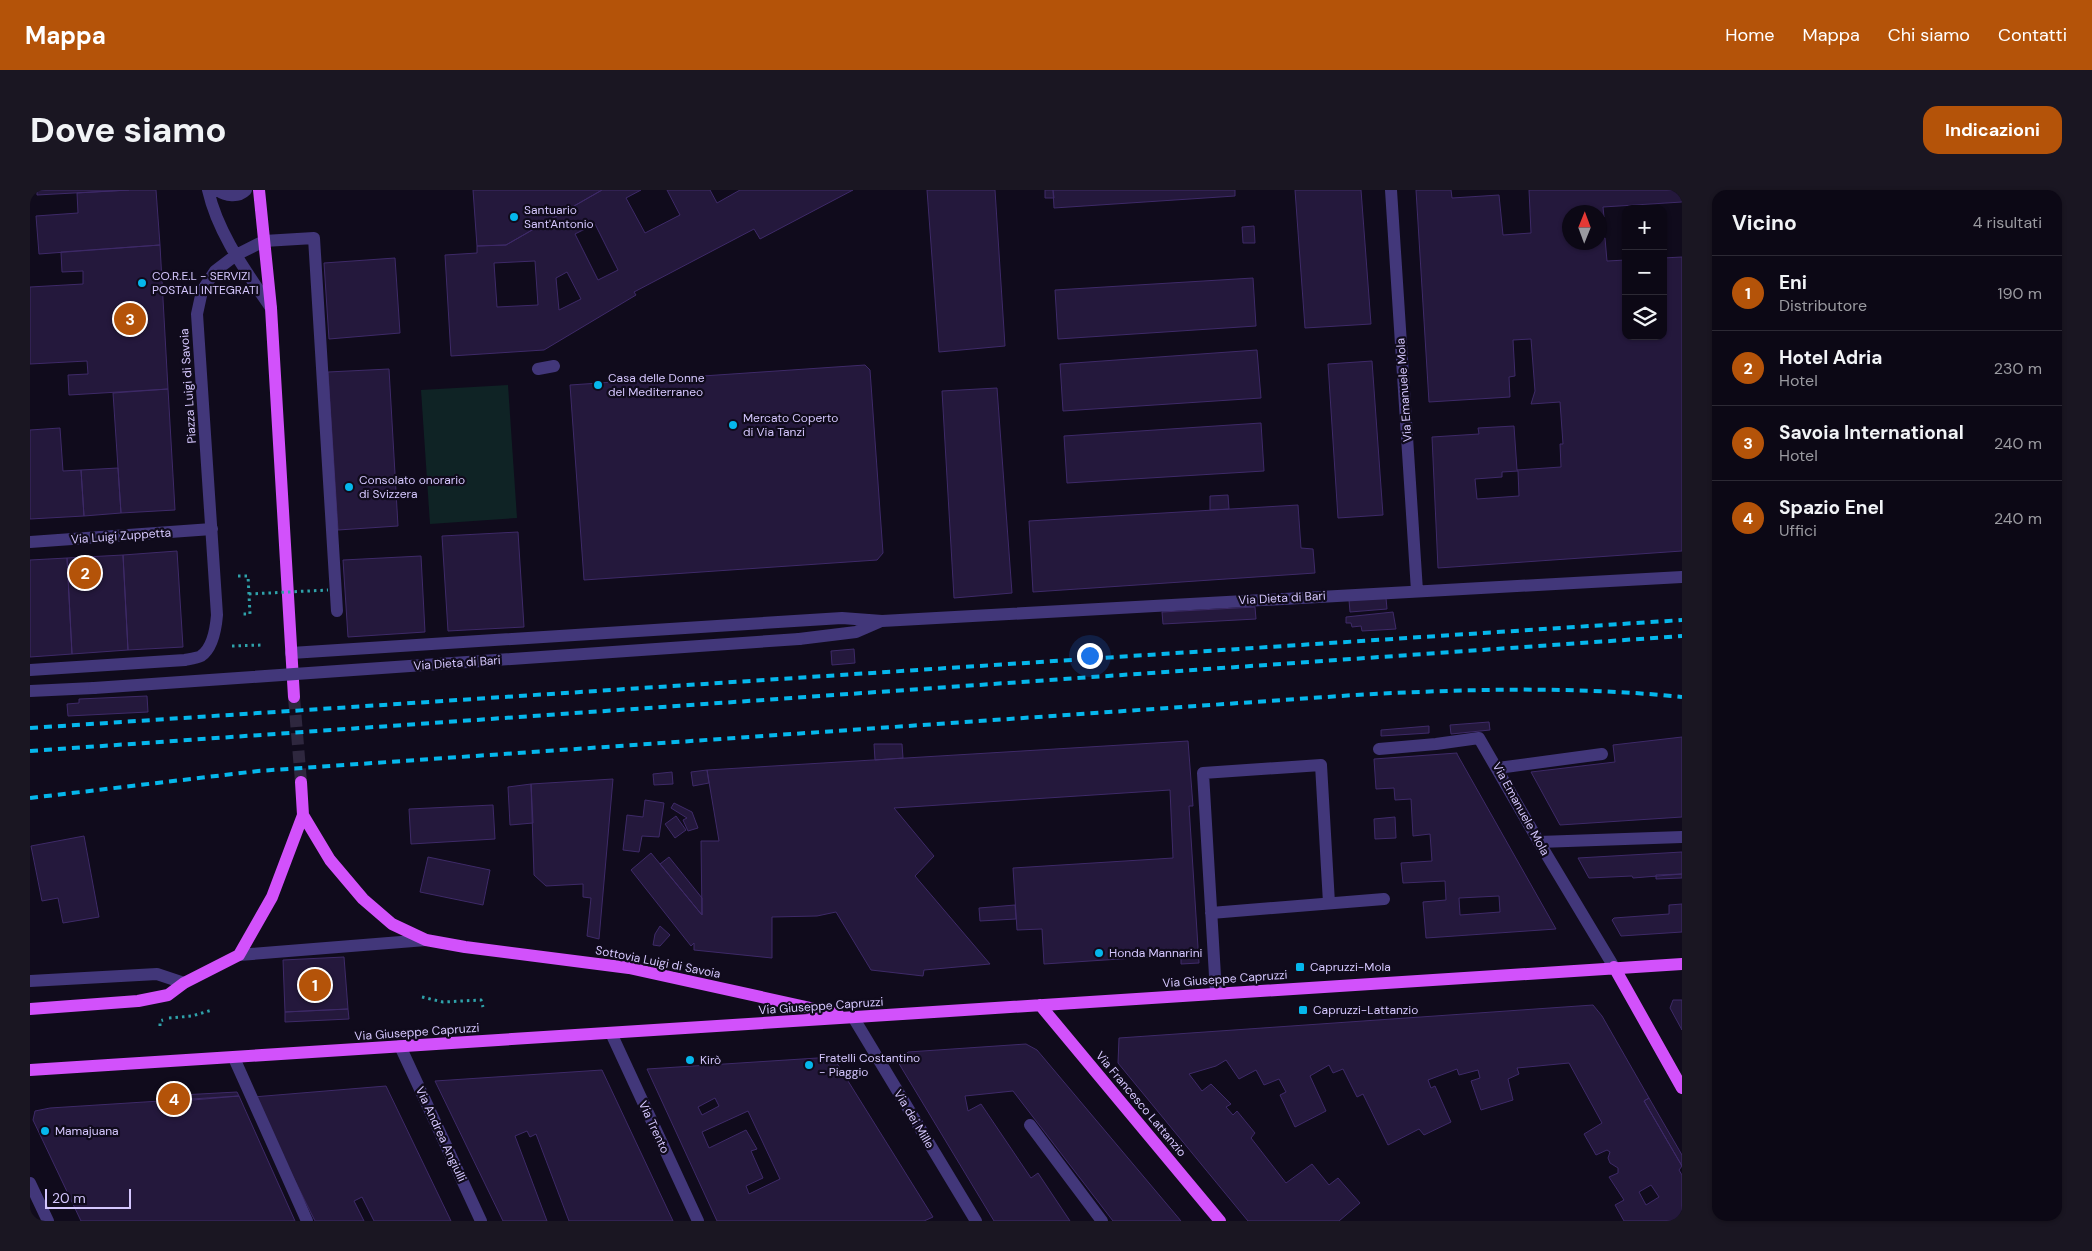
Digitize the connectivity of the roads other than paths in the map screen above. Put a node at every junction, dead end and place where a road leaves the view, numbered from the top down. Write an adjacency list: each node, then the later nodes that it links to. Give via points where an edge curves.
1 (208, 190): 7 (street, via 212,207)
2 (217, 190): 3 (street, via 226,196)
3 (246, 190)
4 (260, 190): 6 (main road)
5 (1392, 190): 14 (street, Via Emanuele Mola)
6 (264, 241): 7 (street, Piazza Luigi di Savoia); 8 (main road); 15 (street, via 314,238)
7 (236, 255): 8 (street); 11 (street, Piazza Luigi di Savoia, via 215,271 202,291 197,314)
8 (271, 308): 17 (main road)
9 (554, 366): 10 (street)
10 (538, 369)
11 (212, 529): 12 (street, Via Luigi Zuppetta); 18 (street, via 217,615 215,630 202,656 185,660)
12 (30, 542)
13 (1682, 577): 14 (street, Via Dieta di Bari)
14 (1417, 591): 16 (street, Via Dieta di Bari)
15 (337, 611)
16 (882, 621): 17 (street, Via Dieta di Bari, via 842,618); 19 (street, Via Dieta di Bari, bridge, via 856,632 799,638)
17 (291, 653): 20 (main road)
18 (30, 670)
19 (30, 691)
20 (294, 697)
21 (1386, 745): 23 (street, Via Emanuele Mola, via 1436,744 1480,738)
22 (1602, 754): 23 (street)
23 (1498, 768): 27 (street, Via Emanuele Mola)
24 (300, 782): 25 (main road, Sottovia Luigi di Savoia)
25 (303, 815): 31 (main road, Sottovia Luigi di Savoia, via 330,860 363,899 392,924); 32 (main road, Sottovia Luigi di Savoia, via 272,897)
26 (1682, 836): 27 (street)
27 (1539, 842): 34 (street, Via Emanuele Mola)
28 (1384, 899): 29 (street)
29 (1329, 903): 30 (street); 30 (street, via 1321,765 1203,773)
30 (1211, 913): 37 (street)
31 (426, 940): 32 (street, Sottovia Luigi di Savoia); 40 (main road, Sottovia Luigi di Savoia, via 629,968)
32 (239, 955): 36 (main road, Sottovia Luigi di Savoia)
33 (1682, 964): 34 (main road, Via Giuseppe Capruzzi)
34 (1614, 967): 37 (main road, Via Giuseppe Capruzzi); 45 (main road)
35 (30, 980): 36 (street, via 157,974)
36 (184, 983): 39 (main road, Sottovia Luigi di Savoia, via 168,995 138,1001)
37 (1216, 993): 38 (main road, Via Giuseppe Capruzzi)
38 (1040, 1005): 40 (main road, Via Giuseppe Capruzzi); 54 (main road, Via Francesco Lattanzio)
39 (30, 1009)
40 (853, 1017): 41 (main road, Via Giuseppe Capruzzi); 52 (street, Via dei Mille)
41 (611, 1033): 42 (main road, Via Giuseppe Capruzzi); 51 (street, Via Trento)
42 (400, 1046): 43 (main road, Via Giuseppe Capruzzi); 50 (street, Via Andrea Angiulli)
43 (234, 1058): 44 (main road, Via Giuseppe Capruzzi); 49 (street)
44 (31, 1070)
45 (1682, 1088)
46 (1030, 1125): 53 (street)
47 (30, 1183): 48 (street)
48 (48, 1221)
49 (307, 1221)
50 (482, 1221)
51 (698, 1221)
52 (976, 1221)
53 (1102, 1221)
54 (1220, 1221)

